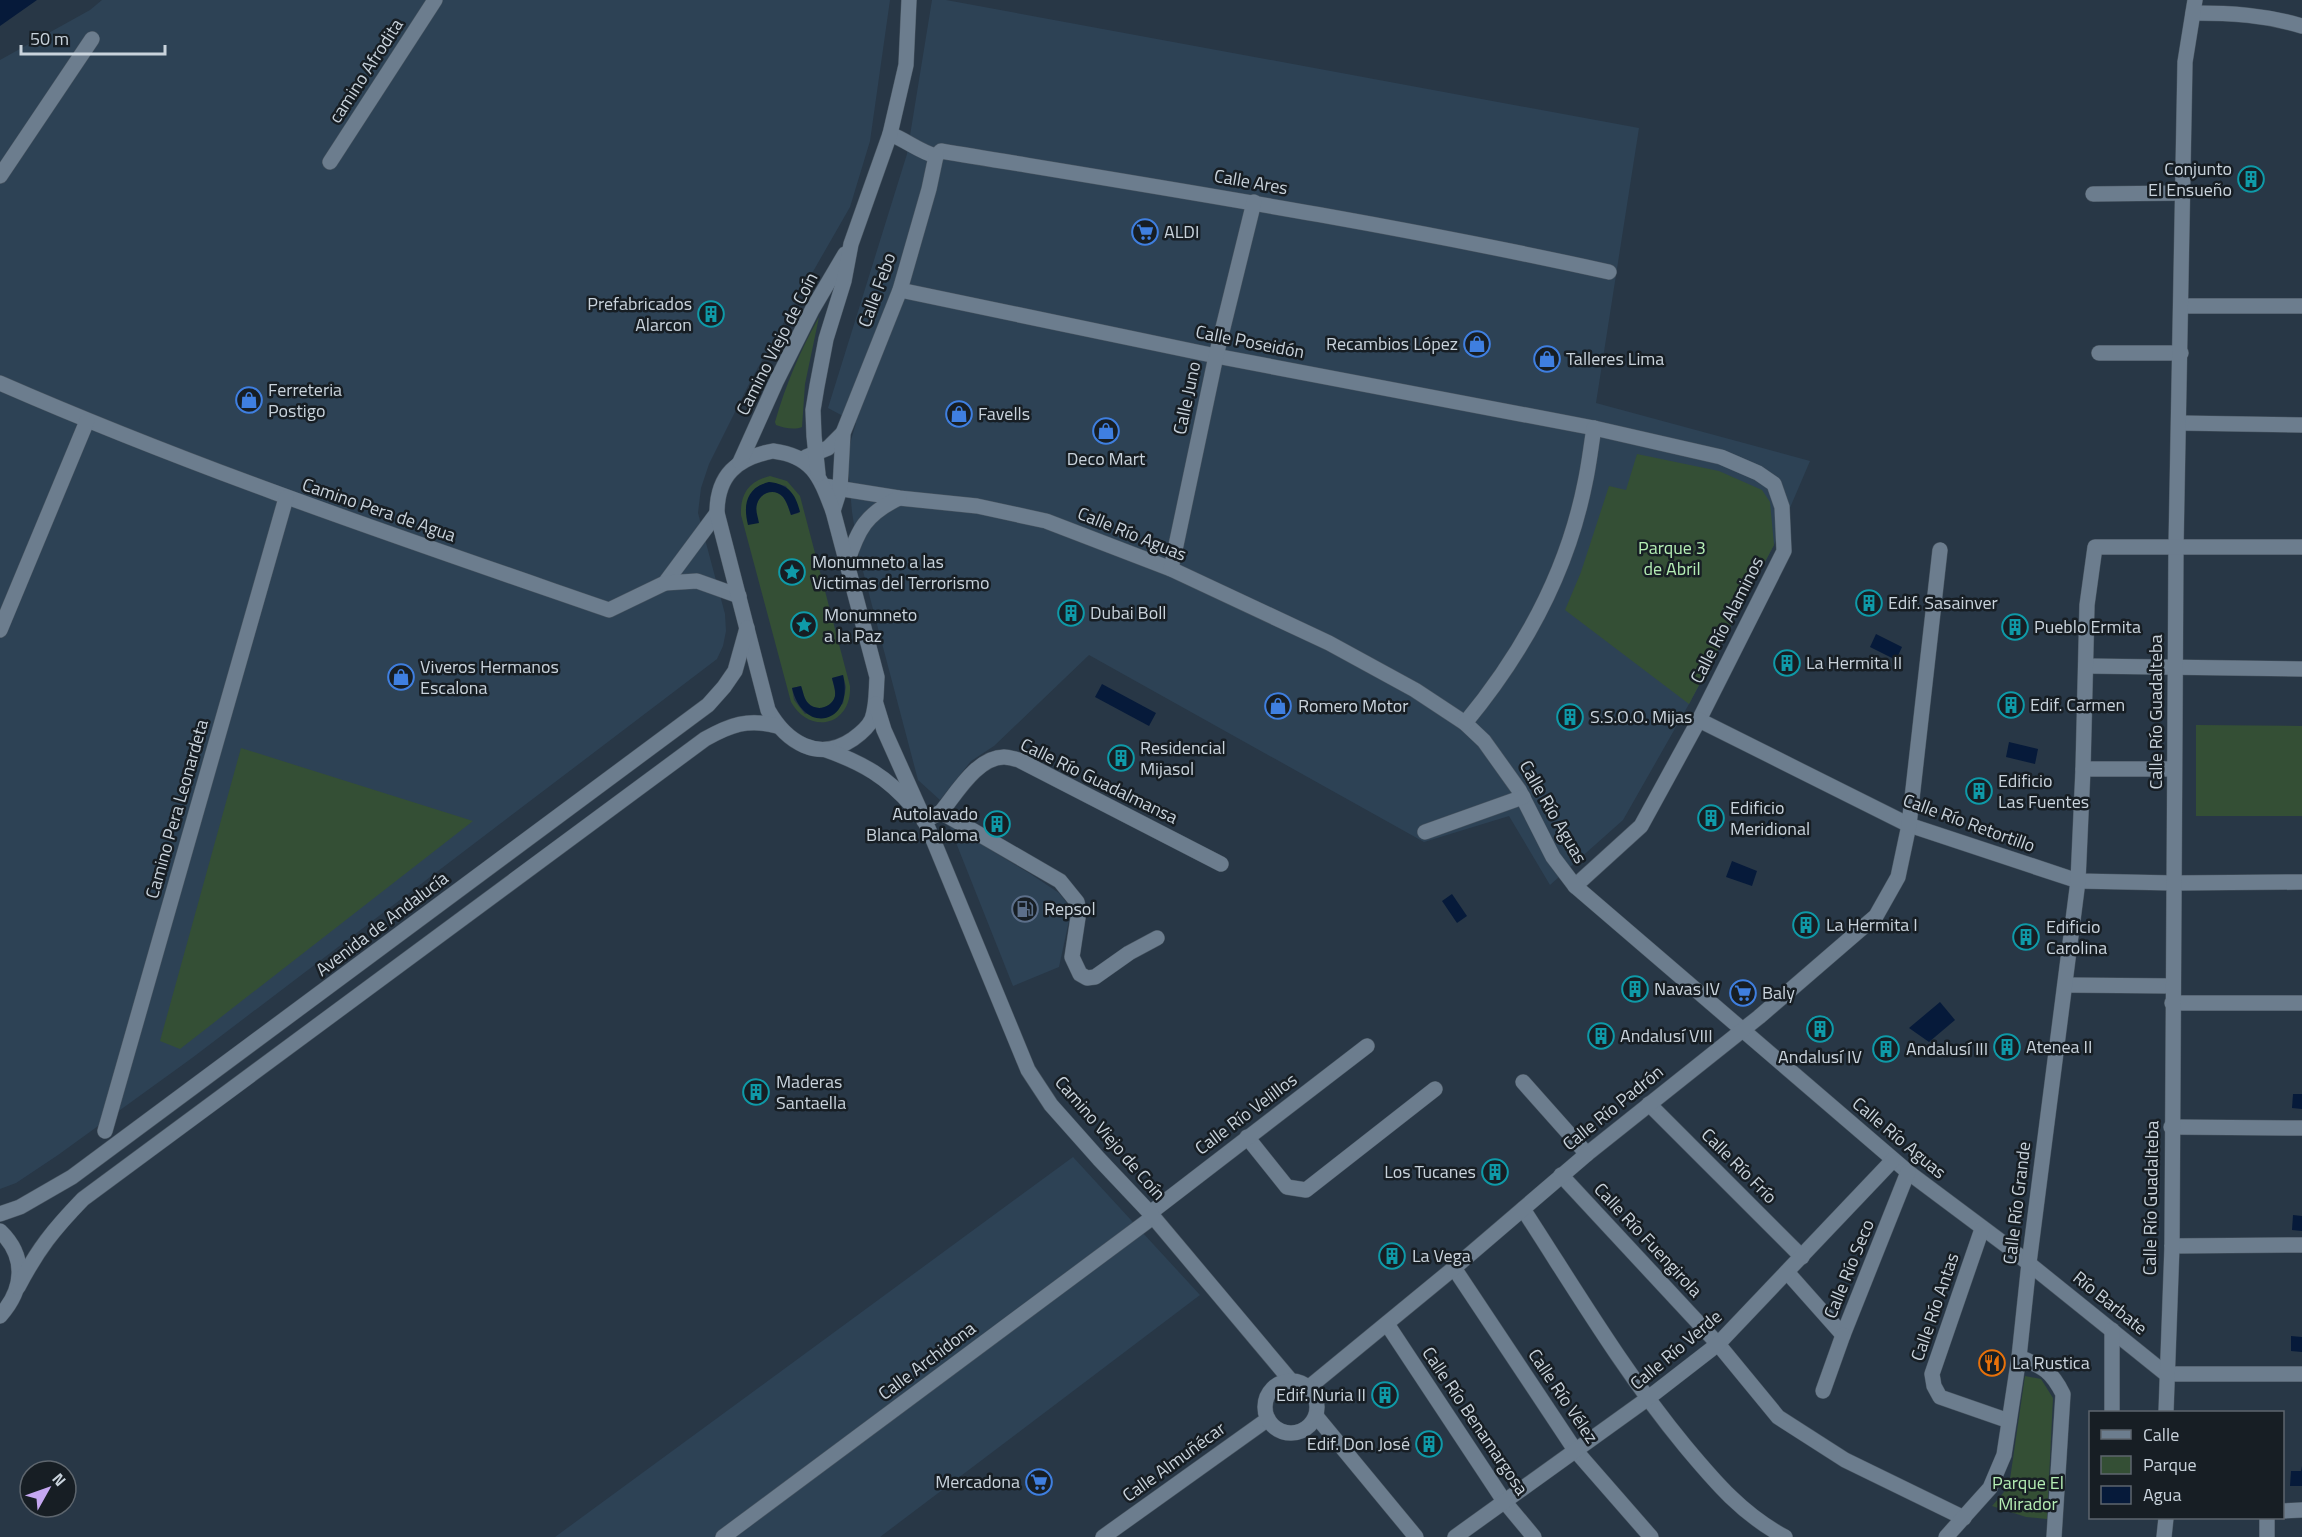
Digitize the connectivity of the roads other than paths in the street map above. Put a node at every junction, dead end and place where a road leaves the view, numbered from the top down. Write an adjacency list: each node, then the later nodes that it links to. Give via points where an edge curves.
1 (435, 0): 8 (street, camino Afrodita)
2 (909, 0): 6 (street, Camino Viejo de Coín, via 906,65)
3 (2194, 6): 4 (street); 10 (street, Calle Río Guadalteba, via 2185,62)
4 (2302, 26)
5 (92, 39): 9 (street)
6 (890, 134): 7 (street, Calle Ares); 13 (street, Camino Viejo de Coín)
7 (936, 156): 12 (street, Calle Ares, via 941,151); 15 (street, Calle Febo)
8 (330, 162)
9 (0, 176)
10 (2184, 193): 11 (street); 16 (street, Calle Río Guadalteba)
11 (2093, 194)
12 (1254, 202): 14 (street, Calle Ares); 20 (street, Calle Juno)
13 (851, 244): 27 (street, Camino Viejo de Coín, via 826,339); 28 (street, Camino Viejo de Coín, via 812,310)
14 (1609, 272)
15 (900, 290): 20 (street, Calle Poseidón); 26 (street, Calle Febo)
16 (2181, 306): 17 (street); 19 (street, Calle Río Guadalteba)
17 (2302, 306)
18 (2099, 353): 19 (street)
19 (2181, 353): 23 (street, Calle Río Guadalteba)
20 (1216, 356): 25 (street, Calle Poseidón); 39 (street, Calle Juno)
21 (0, 383): 22 (street, Camino Pera de Agua)
22 (87, 421): 31 (street, Camino Pera de Agua); 43 (street)
23 (2179, 423): 24 (street); 36 (street, Calle Río Guadalteba)
24 (2302, 425)
25 (1594, 428): 48 (street, Calle Río Alaminos, via 1721,457 1774,484 1782,507 1784,551); 49 (street, via 1576,520 1550,592 1496,686)
26 (843, 433): 27 (street, Calle Febo, via 828,448); 30 (street, Calle Febo)
27 (809, 456): 28 (street, via 773,451); 29 (street, Camino Viejo de Coín)
28 (740, 462): 34 (street, Camino Viejo de Coín, via 722,483)
29 (821, 480): 30 (street, Calle Río Aguas); 33 (street, Camino Viejo de Coín)
30 (840, 489): 32 (street, Calle Río Aguas); 33 (street, Calle Febo)
31 (286, 498): 40 (street, Camino Pera de Agua, via 609,610); 76 (street, Camino Pera Leonardeta)
32 (899, 498): 38 (street, via 872,513 862,525); 39 (street, Calle Río Aguas, via 977,506 1046,521)
33 (833, 511): 38 (street, Camino Viejo de Coín)
34 (717, 513): 40 (street, Camino Pera de Agua); 41 (street)
35 (2302, 546): 36 (street)
36 (2176, 547): 44 (street, Calle Río Grande, via 2095,547 2087,605); 45 (street, Calle Río Guadalteba)
37 (1940, 550): 57 (street, Calle Río Padrón)
38 (847, 563): 47 (street, Camino Viejo de Coín, via 877,677)
39 (1171, 569): 49 (street, Calle Río Aguas, via 1329,643 1415,690)
40 (665, 583): 41 (street, via 698,581)
41 (739, 596): 42 (street)
42 (747, 628): 50 (street, via 768,711); 83 (street, Avenida de Andalucía, via 735,671 708,705 72,1177)
43 (0, 630)
44 (2086, 666): 45 (street); 52 (street, Calle Río Grande)
45 (2176, 667): 46 (street); 53 (street, Calle Río Guadalteba)
46 (2302, 669)
47 (876, 704): 51 (street, via 871,722 861,734); 56 (street, Camino Viejo de Coín)
48 (1699, 720): 57 (street, Calle Río Retortillo); 63 (street, Calle Río Alaminos, via 1641,826)
49 (1465, 723): 54 (street, Calle Río Aguas, via 1494,754)
50 (777, 726): 51 (street, Camino Viejo de Coín, via 790,739 808,748); 93 (street, via 752,722 725,728 696,746 83,1199 54,1228)
51 (826, 750): 56 (street, Camino Viejo de Coín, via 856,760 882,776)
52 (2083, 769): 53 (street); 60 (street, Calle Río Grande)
53 (2174, 769): 62 (street, Calle Río Guadalteba)
54 (1523, 797): 58 (street); 63 (street, Calle Río Aguas, via 1553,857)
55 (941, 812): 56 (street); 59 (street, Calle Río Guadalmansa, via 988,761 1011,758); 64 (street, via 1060,881 1077,902 1079,911 1072,957 1080,974 1095,977)
56 (924, 821): 84 (street, Camino Viejo de Coín, via 1028,1070 1051,1105)
57 (1909, 825): 60 (street, Calle Río Retortillo); 69 (street, Calle Río Padrón, via 1898,877 1876,916)
58 (1425, 832)
59 (1221, 864)
60 (2078, 881): 62 (street, Calle Río Retortillo); 65 (street, Calle Río Grande)
61 (2302, 882): 62 (street, Calle Río Retortillo)
62 (2174, 884): 66 (street, Calle Río Guadalteba)
63 (1575, 886): 69 (street, Calle Río Aguas)
64 (1157, 938)
65 (2065, 985): 66 (street); 90 (street, Calle Río Grande)
66 (2173, 986): 68 (street, Calle Río Guadalteba)
67 (2302, 1003): 68 (street)
68 (2172, 1004): 74 (street, Calle Río Guadalteba)
69 (1743, 1030): 73 (street, Calle Río Padrón); 79 (street, Calle Río Aguas)
70 (1367, 1046): 77 (street, Calle Río Velillos)
71 (1523, 1082): 78 (street)
72 (1435, 1089): 77 (street, via 1306,1190 1287,1187)
73 (1649, 1104): 78 (street, Calle Río Padrón); 89 (street, Calle Río Frío)
74 (2171, 1127): 75 (street); 88 (street, Calle Río Guadalteba)
75 (2302, 1128)
76 (105, 1131)
77 (1247, 1137): 84 (street, Calle Río Velillos)
78 (1587, 1154): 81 (street, Calle Río Padrón)
79 (1893, 1160): 80 (street, Calle Río Aguas); 89 (street, Calle Río Verde)
80 (1908, 1172): 85 (street, Calle Río Aguas); 97 (street, Calle Río Seco)
81 (1562, 1175): 82 (street, Calle Río Padrón); 98 (street, Calle Río Fuengirola)
82 (1522, 1209): 91 (street, Calle Río Padrón); 105 (street)
83 (0, 1214)
84 (1152, 1215): 102 (street, Camino Viejo de Coín); 118 (street, Calle Archidona)
85 (1982, 1228): 90 (street, Calle Río Aguas); 110 (street, Calle Río Antas, via 1932,1374 1940,1397)
86 (0, 1231): 93 (street, via 16,1254 20,1270)
87 (2302, 1245): 88 (street)
88 (2172, 1246): 100 (street, Calle Río Guadalteba)
89 (1802, 1257): 92 (street, Calle Río Verde)
90 (2029, 1263): 96 (street, Río Barbate); 99 (street, Calle Río Grande)
91 (1454, 1268): 95 (street, Calle Río Padrón); 111 (street, Calle Río Vélez)
92 (1787, 1272): 97 (street, Calle Río Seco); 98 (street, Calle Río Verde)
93 (18, 1287): 94 (street)
94 (0, 1316)
95 (1387, 1324): 103 (street, Calle Río Padrón); 112 (street, Calle Río Benamargosa)
96 (2112, 1330): 100 (street, Río Barbate); 106 (street)
97 (1843, 1335): 104 (street)
98 (1718, 1344): 105 (street, Calle Río Verde); 117 (street, Calle Río Fuengirola, via 1778,1417)
99 (2019, 1357): 110 (street, Calle Río Grande); 125 (street, via 2047,1370 2063,1394)
100 (2166, 1374): 101 (street); 107 (street, Calle Río Guadalteba)
101 (2302, 1374)
102 (1292, 1382): 103 (street); 109 (street, via 1277,1385 1271,1391 1265,1404)
103 (1308, 1388): 108 (street, via 1317,1403)
104 (1823, 1391)
105 (1647, 1400): 111 (street, Calle Río Verde); 124 (street, via 1723,1491 1765,1527)
106 (2112, 1411)
107 (2166, 1411)
108 (1316, 1416): 109 (street, via 1308,1427 1296,1433 1280,1431); 120 (street)
109 (1268, 1419): 119 (street, Calle Almuñécar)
110 (2009, 1421): 117 (street, Calle Río Grande, via 2004,1455 1990,1488)
111 (1575, 1450): 112 (street, Calle Río Verde); 123 (street, Calle Río Vélez)
112 (1504, 1501): 121 (street, Calle Río Verde); 122 (street, Calle Río Benamargosa)
113 (2302, 1510): 114 (street)
114 (2284, 1511)
115 (2166, 1519): 126 (street)
116 (2267, 1519): 127 (street)
117 (1954, 1530)
118 (723, 1537)
119 (1103, 1537)
120 (1416, 1537)
121 (1455, 1537)
122 (1534, 1537)
123 (1651, 1537)
124 (1785, 1537)
125 (2055, 1537)
126 (2164, 1537)
127 (2267, 1537)

